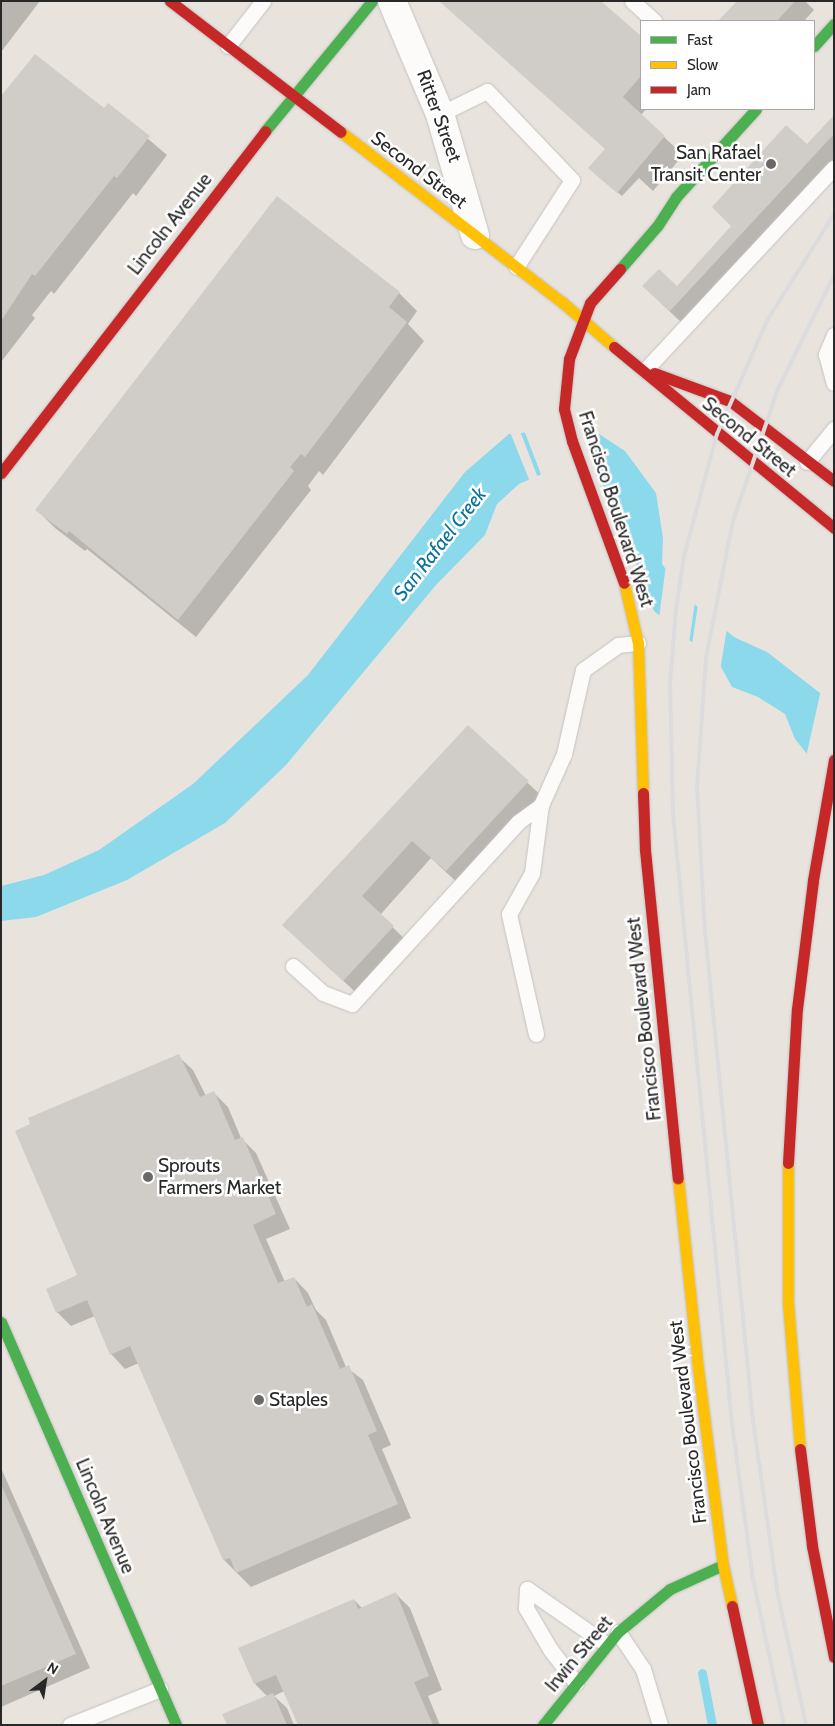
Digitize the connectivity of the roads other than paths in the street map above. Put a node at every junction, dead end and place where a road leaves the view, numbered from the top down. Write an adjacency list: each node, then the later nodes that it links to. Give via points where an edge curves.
1 (170, 1): 9 (main road, Second Street)
2 (264, 1): 9 (lane)
3 (372, 1): 10 (main road, Lincoln Avenue)
4 (392, 1): 12 (street, Ritter Street)
5 (632, 1): 6 (lane)
6 (653, 20)
7 (834, 24): 8 (main road)
8 (815, 45)
9 (228, 46): 10 (main road, Second Street)
10 (292, 96): 14 (main road, Second Street); 22 (main road, Lincoln Avenue)
11 (755, 110): 16 (main road, Francisco Boulevard West, via 676,197 658,225 600,289)
12 (440, 114): 14 (street, Ritter Street); 15 (lane, via 487,91 572,180)
13 (834, 167): 18 (lane)
14 (475, 235): 15 (main road, Second Street)
15 (516, 267): 16 (main road, Second Street)
16 (582, 318): 18 (main road, Second Street); 25 (main road, Francisco Boulevard West, via 565,378 564,409 568,430 624,582)
17 (834, 335): 19 (lane, via 826,354)
18 (645, 370): 21 (main road, Second Street, via 730,401); 24 (main road, Second Street, via 687,409)
19 (834, 383)
20 (834, 429): 21 (lane)
21 (807, 462): 23 (main road, Second Street)
22 (1, 473)
23 (834, 482)
24 (834, 528)
25 (638, 643): 27 (lane, via 618,645 583,670 564,754); 31 (main road, Francisco Boulevard West, via 646,867 697,1360)
26 (834, 760): 34 (main road, via 797,1010 786,1204 788,1304 796,1420 812,1546)
27 (541, 805): 28 (lane, via 518,822 352,1004 324,993); 29 (lane, via 532,873 509,914)
28 (293, 966)
29 (536, 1034)
30 (1, 1322): 36 (main road, Lincoln Avenue)
31 (723, 1565): 32 (main road, Irwin Street, via 670,1589); 41 (main road, Francisco Boulevard West)
32 (618, 1632): 33 (main road, Irwin Street); 40 (lane, via 643,1669)
33 (606, 1644): 35 (main road, Irwin Street); 35 (lane, via 527,1589 526,1608 550,1649)
34 (834, 1657)
35 (576, 1683): 39 (main road, Irwin Street)
36 (160, 1689): 37 (lane); 38 (main road, Lincoln Avenue)
37 (70, 1725)
38 (176, 1725)
39 (543, 1725)
40 (660, 1725)
41 (758, 1725)

